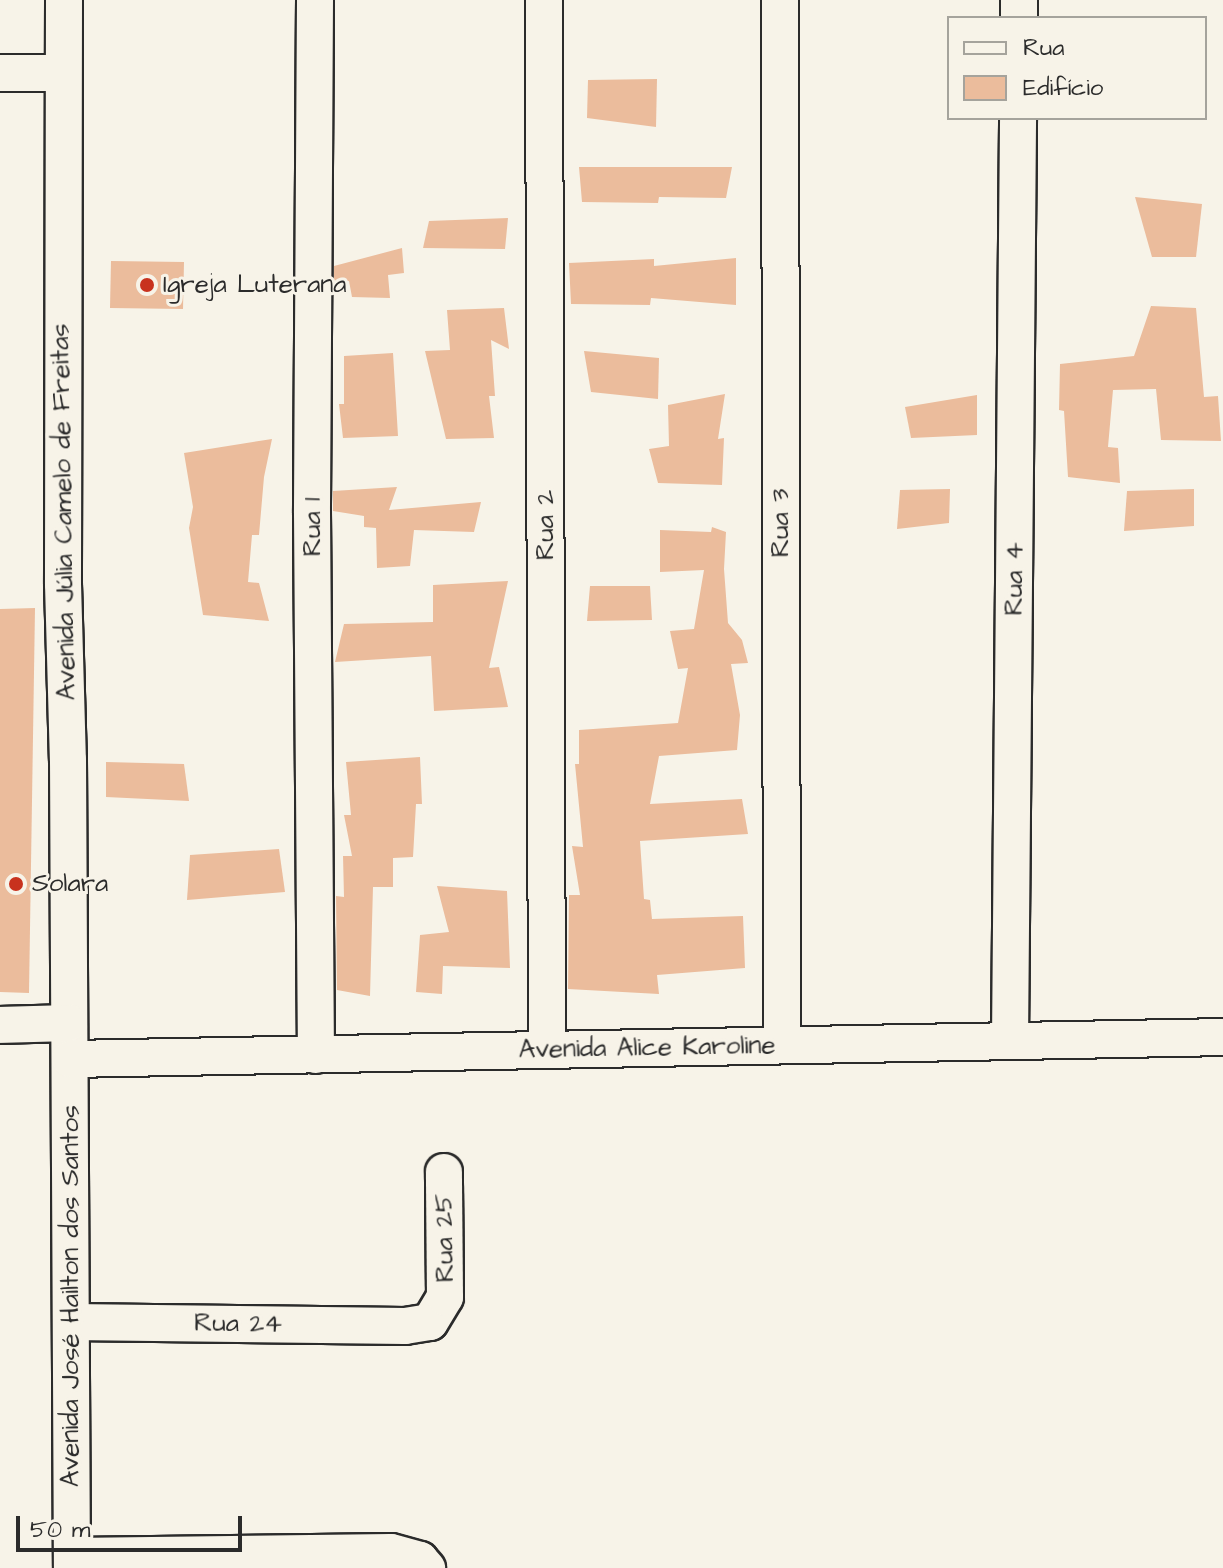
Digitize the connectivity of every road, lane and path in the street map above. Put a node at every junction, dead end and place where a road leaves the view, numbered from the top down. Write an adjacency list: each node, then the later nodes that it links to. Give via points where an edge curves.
1 (64, 0): 6 (street, Avenida Júlia Camelo de Freitas)
2 (315, 0): 14 (street, Rua 1)
3 (544, 0): 13 (street, Rua 2)
4 (780, 0): 12 (street, Rua 3)
5 (0, 73): 6 (street)
6 (63, 73): 8 (street, Avenida Júlia Camelo de Freitas, via 62,568)
7 (1018, 120): 11 (street, Rua 4)
8 (69, 1023): 9 (street); 15 (street, Avenida José Hailton dos Santos)
9 (0, 1025)
10 (1223, 1037): 11 (street, Avenida Alice Karoline)
11 (1010, 1041): 12 (street, Avenida Alice Karoline)
12 (782, 1045): 13 (street, Avenida Alice Karoline)
13 (547, 1049): 14 (street, Avenida Alice Karoline)
14 (316, 1055): 15 (street, Avenida Alice Karoline)
15 (70, 1059): 17 (street, Avenida José Hailton dos Santos)
16 (444, 1172): 18 (street, Rua 25, via 445,1297 430,1322)
17 (71, 1322): 18 (street, Rua 24); 19 (street, Avenida José Hailton dos Santos)
18 (405, 1326)
19 (72, 1562): 20 (street, via 391,1552 420,1560)
20 (427, 1568)

